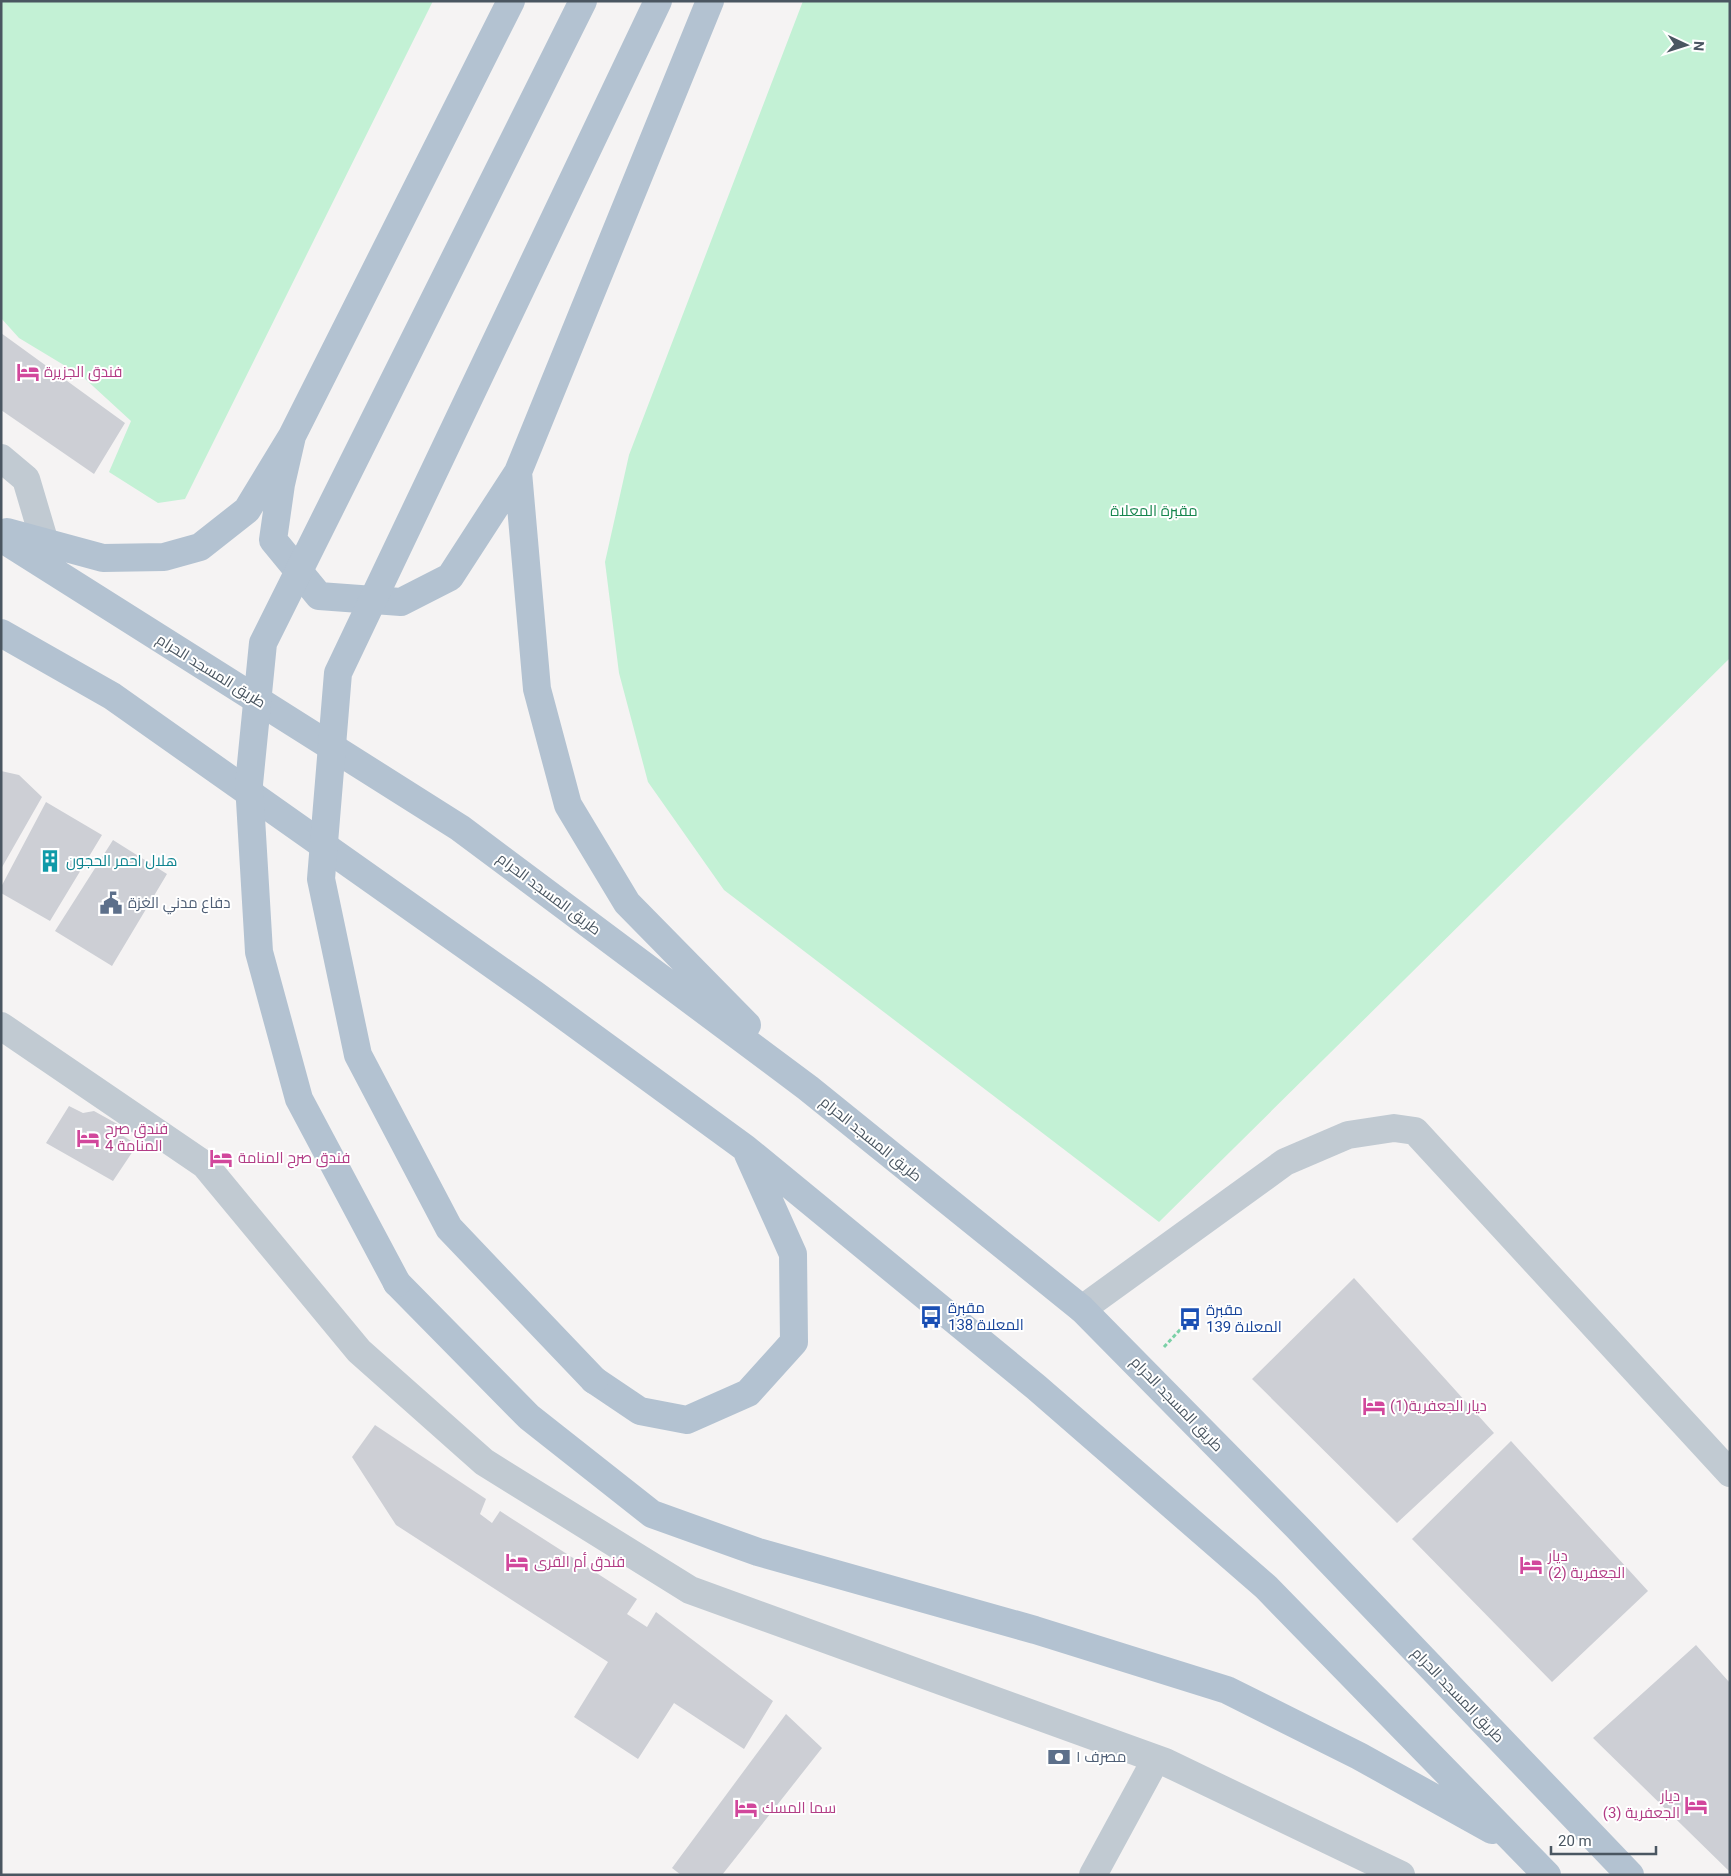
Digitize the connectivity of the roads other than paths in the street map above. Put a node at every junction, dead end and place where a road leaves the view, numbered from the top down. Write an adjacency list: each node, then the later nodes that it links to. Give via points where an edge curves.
1 (511, 1): 5 (main road)
2 (583, 1): 18 (main road, bridge, via 263,644 250,784 259,952 299,1098 397,1283 529,1417 652,1514 758,1552 1035,1630 1227,1690 1359,1756)
3 (658, 1): 14 (main road, bridge, via 338,673 321,879 358,1055 448,1228 594,1380 640,1411 687,1420 748,1393 794,1342 794,1254)
4 (710, 1): 7 (main road)
5 (292, 436): 7 (main road, via 281,484 274,540 319,596 401,602 450,577); 10 (main road, via 246,510 200,547 164,557 103,558)
6 (1, 458): 10 (street, via 26,479)
7 (518, 472): 13 (main road, via 537,689 568,804 628,903)
8 (1, 530): 10 (main road)
9 (1, 538): 13 (main road, طريق المسجد الحرام, via 460,828)
10 (45, 543)
11 (1, 633): 14 (main road, via 112,696 534,994)
12 (1, 1026): 17 (street, via 205,1165 359,1351 484,1462 690,1590)
13 (808, 1088): 15 (main road, طريق المسجد الحرام)
14 (745, 1148): 18 (main road, via 1036,1387 1266,1587)
15 (1082, 1309): 16 (street, via 1285,1162 1348,1135 1394,1128 1415,1131); 22 (main road, طريق المسجد الحرام, via 1317,1548)
16 (1730, 1473)
17 (1156, 1759): 19 (street); 20 (street)
18 (1517, 1844): 21 (main road)
19 (1092, 1875)
20 (1401, 1875)
21 (1547, 1875)
22 (1630, 1875)

